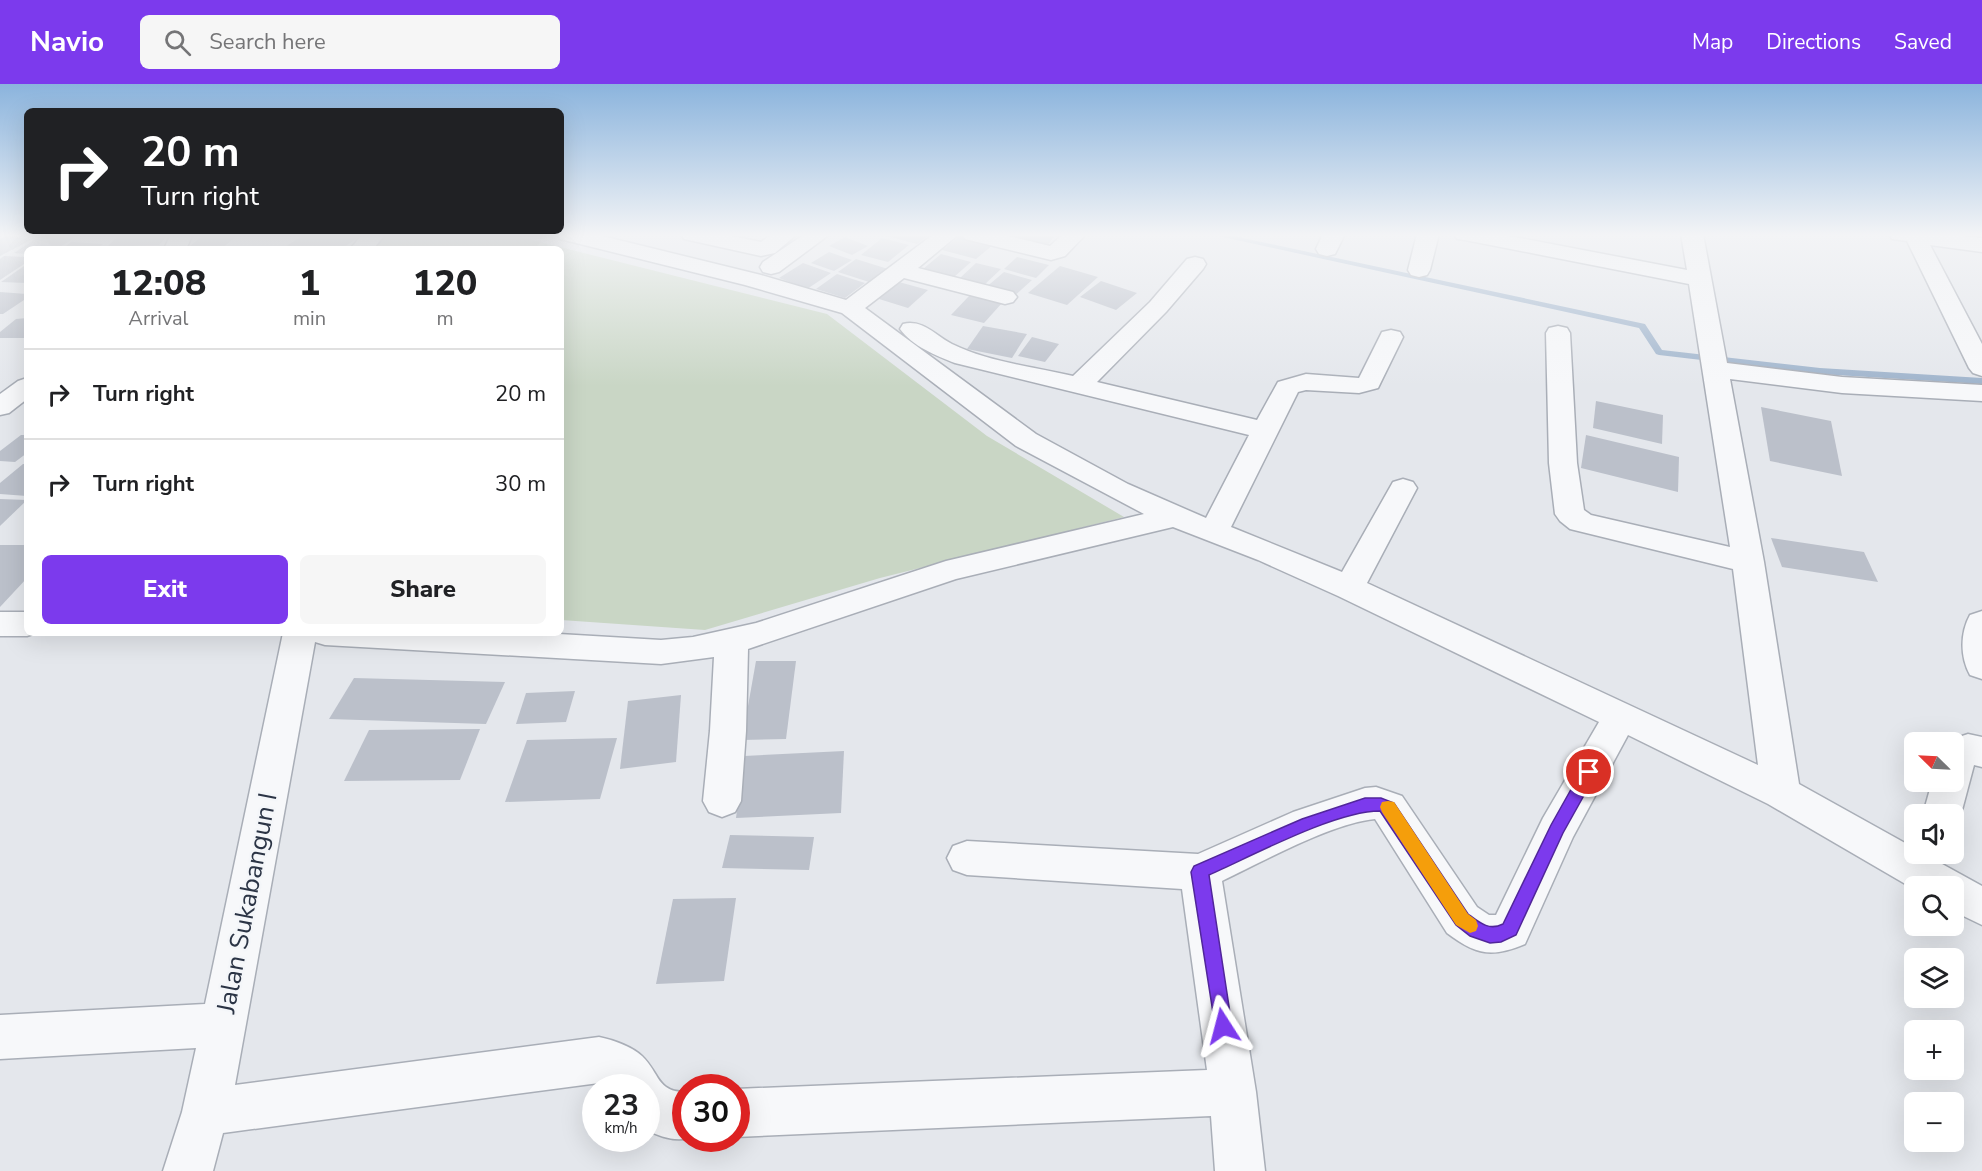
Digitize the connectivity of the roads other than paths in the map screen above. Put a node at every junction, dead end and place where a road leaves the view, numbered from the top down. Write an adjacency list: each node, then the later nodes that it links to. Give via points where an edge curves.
1 (776, 285): 8 (street)
2 (881, 285): 8 (street)
3 (957, 285): 7 (street)
4 (1177, 285): 13 (street)
5 (1701, 285): 11 (street)
6 (1936, 285): 12 (street)
7 (1005, 297)
8 (858, 302): 13 (street, via 953,354); 19 (street, via 1034,445)
9 (1558, 333): 21 (street, via 1563,463 1572,517)
10 (1391, 337): 17 (street, via 1369,383 1290,385)
11 (1713, 360): 15 (street, via 1842,385); 21 (street)
12 (1981, 366)
13 (1078, 386): 17 (street)
14 (24, 388): 16 (street)
15 (1982, 393)
16 (0, 407)
17 (1264, 430): 20 (street)
18 (1403, 488): 22 (street)
19 (1175, 517): 20 (street); 26 (street, via 980,562)
20 (1214, 531): 22 (street)
21 (1748, 562): 31 (street)
22 (1349, 588): 28 (street)
23 (1982, 623): 27 (street)
24 (299, 636): 38 (street, Jalan Sukabangun I)
25 (378, 636): 26 (street, via 661,652)
26 (731, 643): 32 (street)
27 (1982, 666)
28 (1621, 715): 31 (street); 34 (street, via 1557,830 1510,930 1501,934 1476,930 1462,920 1388,807 1381,804 1365,804 1307,824)
29 (1964, 750): 30 (street)
30 (1982, 752)
31 (1781, 793): 35 (street)
32 (722, 801)
33 (967, 858): 34 (street)
34 (1200, 872): 41 (street)
35 (1936, 876)
36 (1964, 894): 37 (street)
37 (1982, 906)
38 (224, 1024): 39 (street); 42 (street, Jalan Sukabangun I)
39 (0, 1037)
40 (629, 1074): 42 (street, via 599,1060)
41 (1233, 1092): 43 (street); 45 (street)
42 (206, 1112): 44 (street, Jalan Sukabangun I)
43 (750, 1112)
44 (188, 1171)
45 (1240, 1171)

